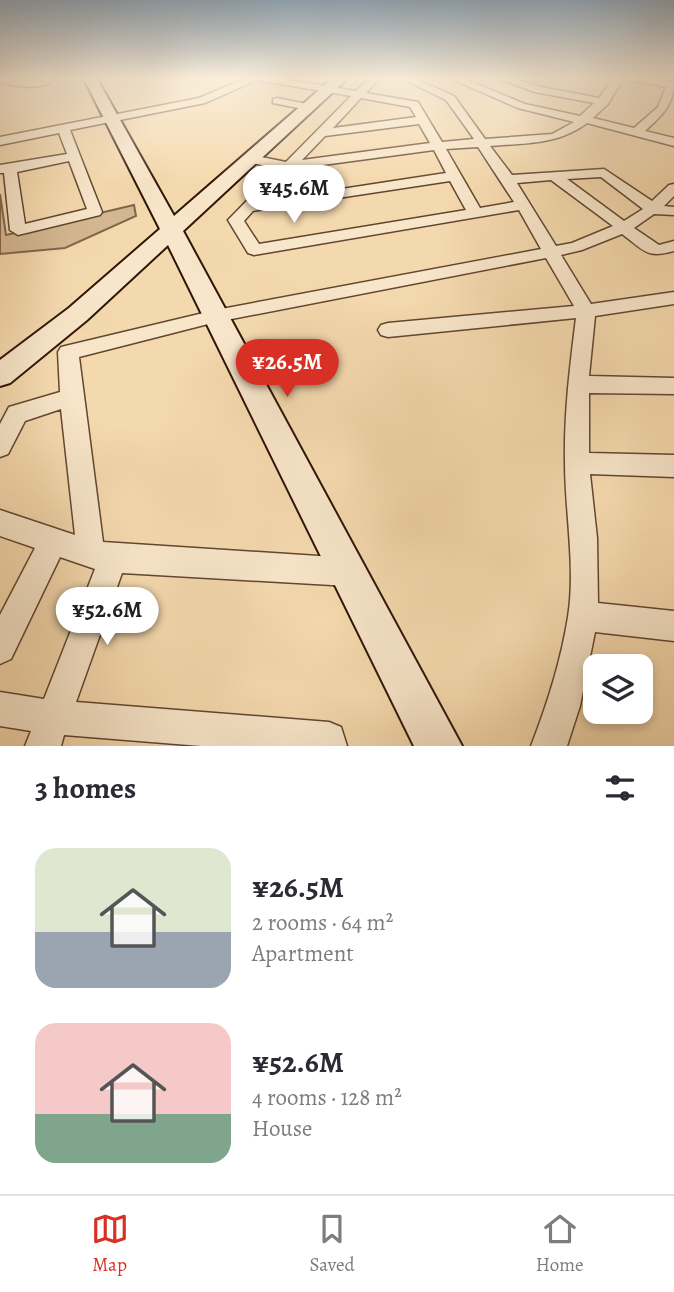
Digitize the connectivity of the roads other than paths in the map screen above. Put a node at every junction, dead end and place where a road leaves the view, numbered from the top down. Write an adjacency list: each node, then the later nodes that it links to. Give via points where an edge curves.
1 (109, 112): 11 (street)
2 (154, 112): 11 (street)
3 (303, 112): 21 (street)
4 (341, 112): 15 (street)
5 (418, 112): 12 (street)
6 (460, 112): 17 (street)
7 (549, 112): 10 (street)
8 (591, 112): 10 (street)
9 (661, 112): 14 (street)
10 (582, 119): 14 (street); 17 (street, via 554,137)
11 (114, 120): 13 (street); 33 (street)
12 (422, 120): 15 (street); 19 (street)
13 (64, 129): 16 (street); 20 (street)
14 (637, 132): 18 (street)
15 (320, 133): 22 (street)
16 (0, 141)
17 (482, 142): 19 (street); 26 (street)
18 (674, 142)
19 (437, 146): 22 (street); 24 (street)
20 (74, 156): 23 (street); 23 (street, via 95,212 18,230)
21 (251, 159): 22 (street); 33 (street)
22 (288, 166): 29 (street)
23 (5, 169)
24 (454, 176): 29 (street); 31 (street)
25 (554, 176): 26 (street); 30 (street, via 604,173); 32 (street)
26 (508, 179): 28 (street)
27 (674, 188): 30 (street)
28 (522, 205): 31 (street); 35 (street)
29 (246, 208): 31 (street, via 236,220 254,250)
30 (664, 211): 32 (street)
31 (475, 212)
32 (622, 229): 34 (street, via 656,251); 35 (street)
33 (171, 232): 38 (street); 40 (street)
34 (674, 246)
35 (550, 253): 37 (street); 38 (street)
36 (674, 298): 37 (street)
37 (586, 312): 39 (street); 41 (street)
38 (216, 316): 43 (street, via 68,352); 50 (street)
39 (388, 330)
40 (0, 375)
41 (578, 384): 42 (street); 45 (street)
42 (674, 386)
43 (71, 397): 44 (street, via 17,414); 49 (street)
44 (0, 447)
45 (576, 463): 46 (street); 51 (street, via 583,538)
46 (674, 466)
47 (0, 523): 48 (street)
48 (53, 541): 49 (street); 53 (street)
49 (102, 556): 50 (street); 55 (street)
50 (349, 572): 57 (street)
51 (583, 616): 52 (street); 58 (street)
52 (674, 626)
53 (0, 648)
54 (0, 709): 55 (street)
55 (48, 731): 56 (street, via 329,739)
56 (329, 746)
57 (439, 746)
58 (549, 746)

